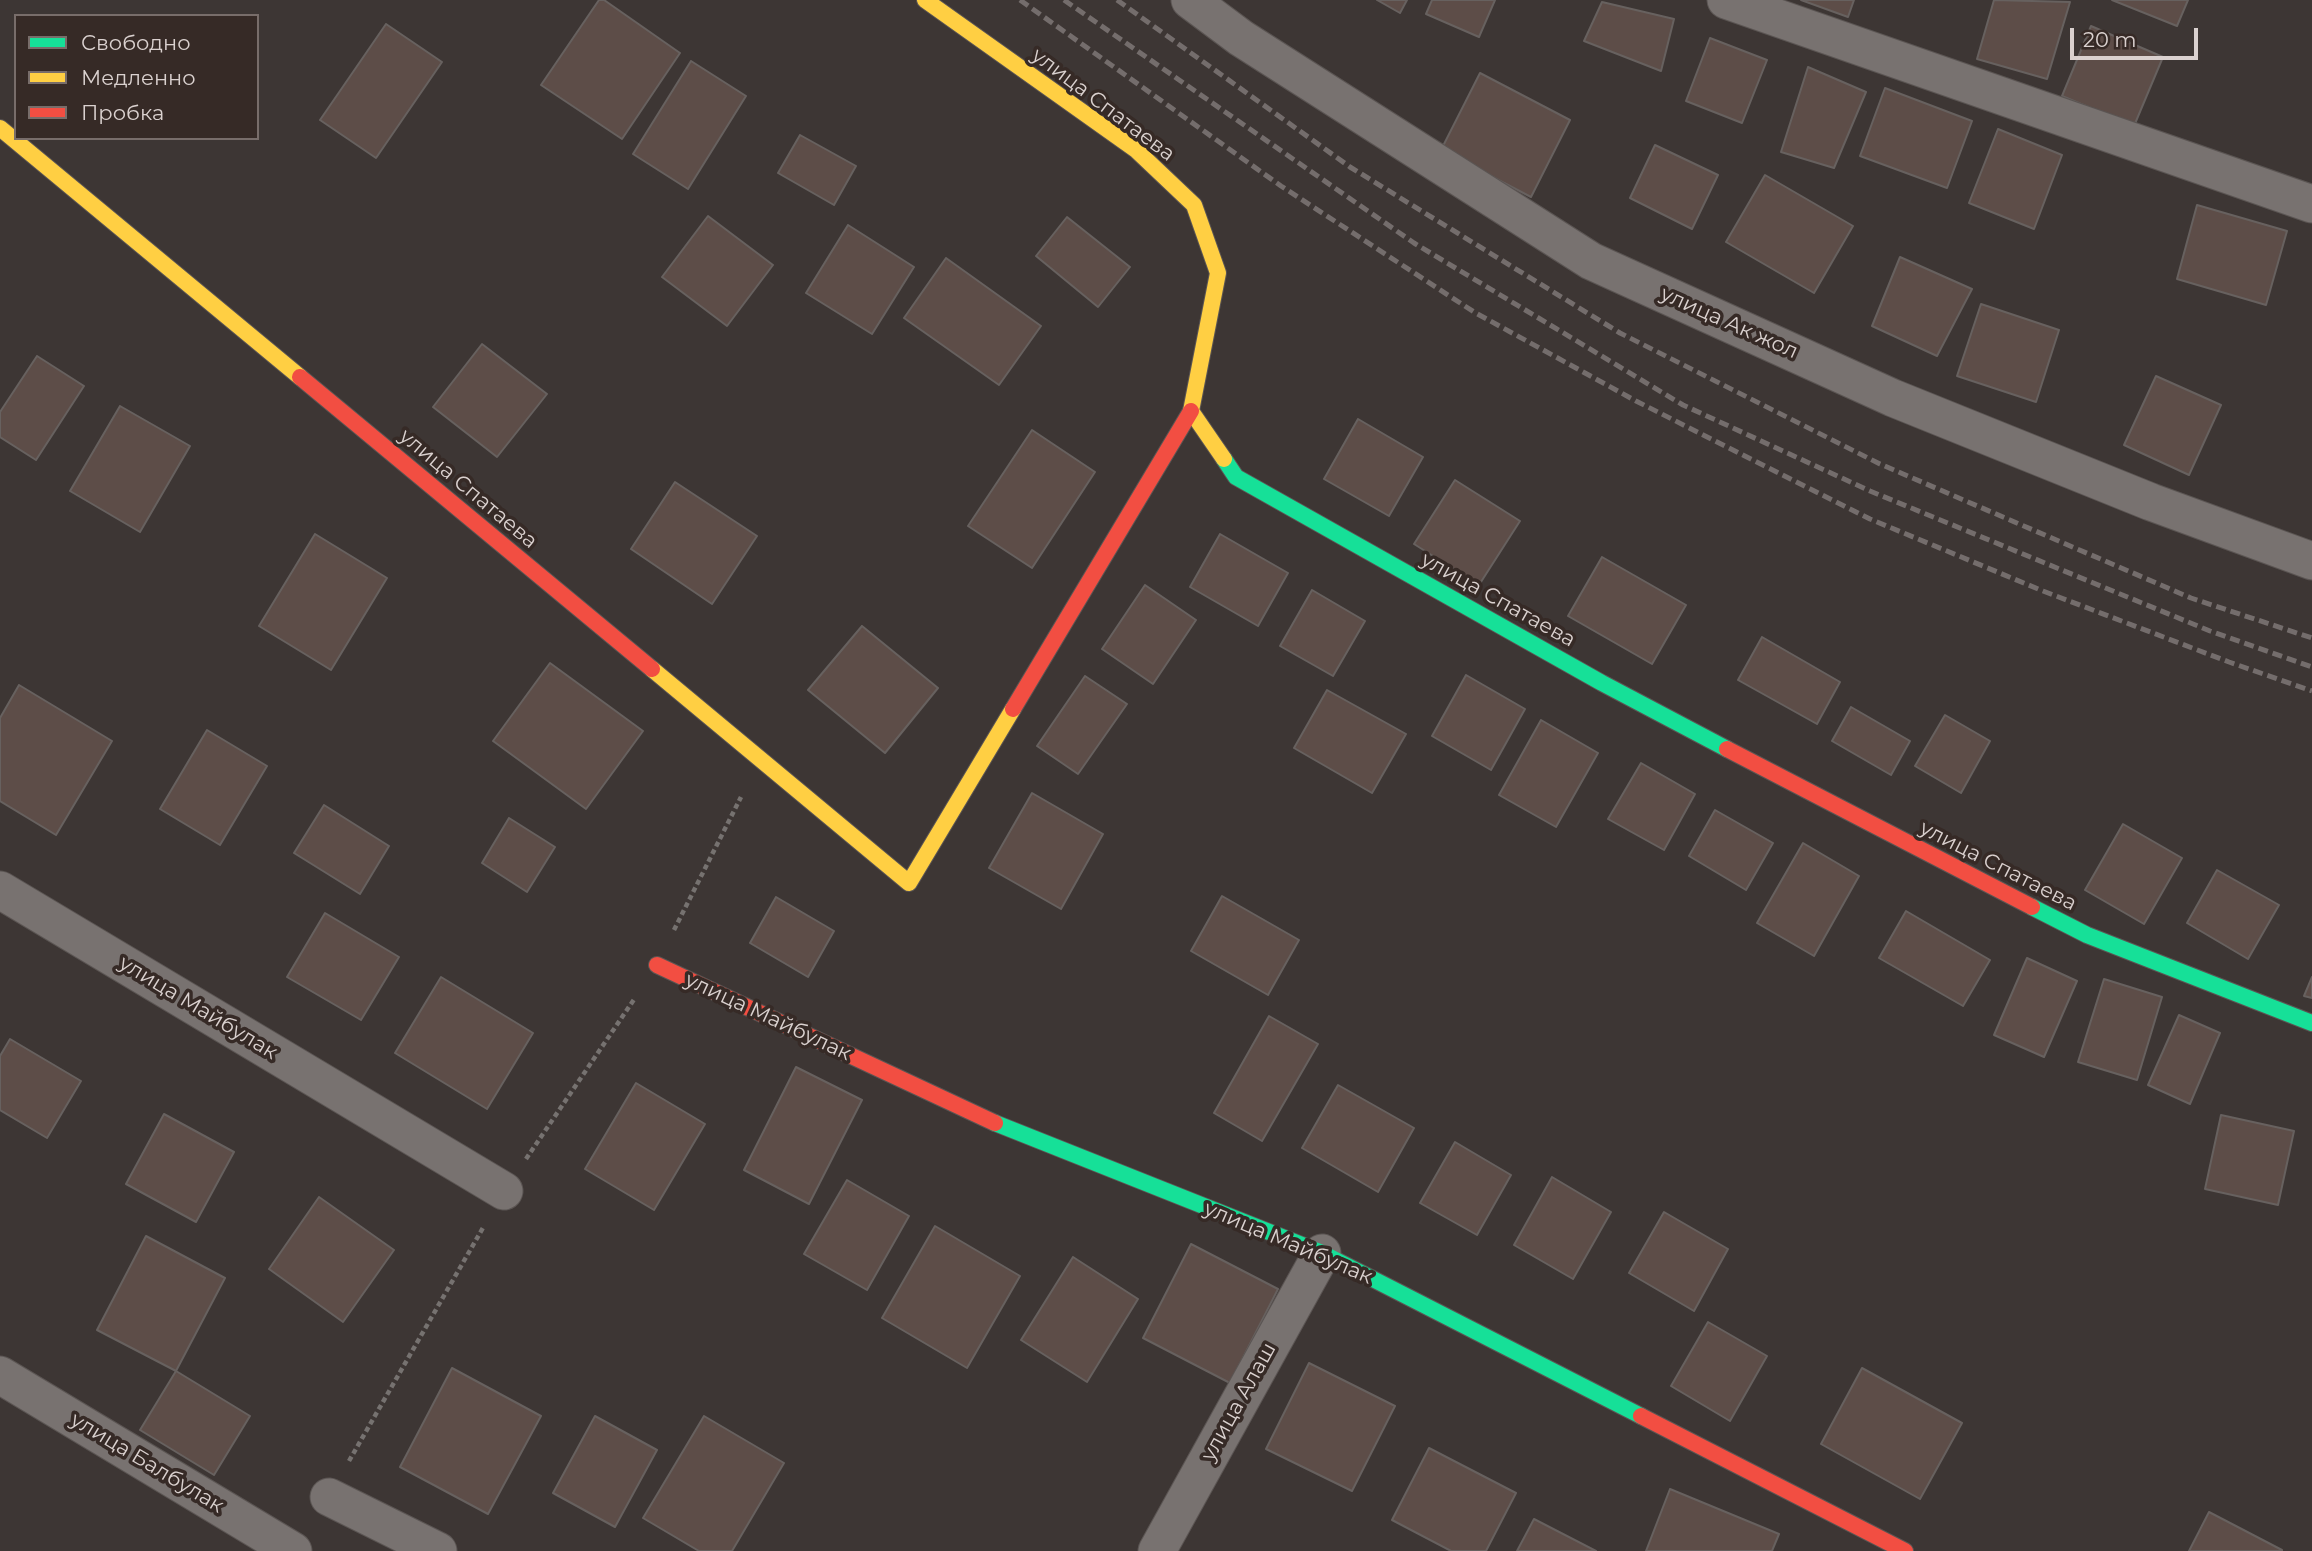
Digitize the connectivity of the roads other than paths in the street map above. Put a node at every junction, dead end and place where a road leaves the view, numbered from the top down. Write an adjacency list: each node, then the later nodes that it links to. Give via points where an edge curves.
1 (925, 0): 8 (street, улица Спатаева, via 1136,150 1194,205 1218,273)
2 (1190, 0): 9 (street, улица Ак жол, via 1241,38 1591,261 1893,398)
3 (1726, 0): 7 (street)
4 (0, 128): 5 (street, улица Спатаева)
5 (14, 140)
6 (14, 140): 8 (street, улица Спатаева, via 909,883)
7 (2312, 204)
8 (1191, 411): 12 (street, улица Спатаева, via 1236,477 1601,682 2088,935)
9 (2312, 561)
10 (0, 890): 13 (street, улица Майбулак)
11 (657, 965): 14 (street, улица Майбулак, via 983,1118)
12 (2312, 1023)
13 (503, 1191)
14 (1322, 1253): 19 (street, улица Алаш); 20 (street, улица Майбулак)
15 (0, 1375): 17 (street, улица Балбулак)
16 (329, 1497): 18 (street)
17 (293, 1551)
18 (438, 1551)
19 (1157, 1551)
20 (1905, 1551)

